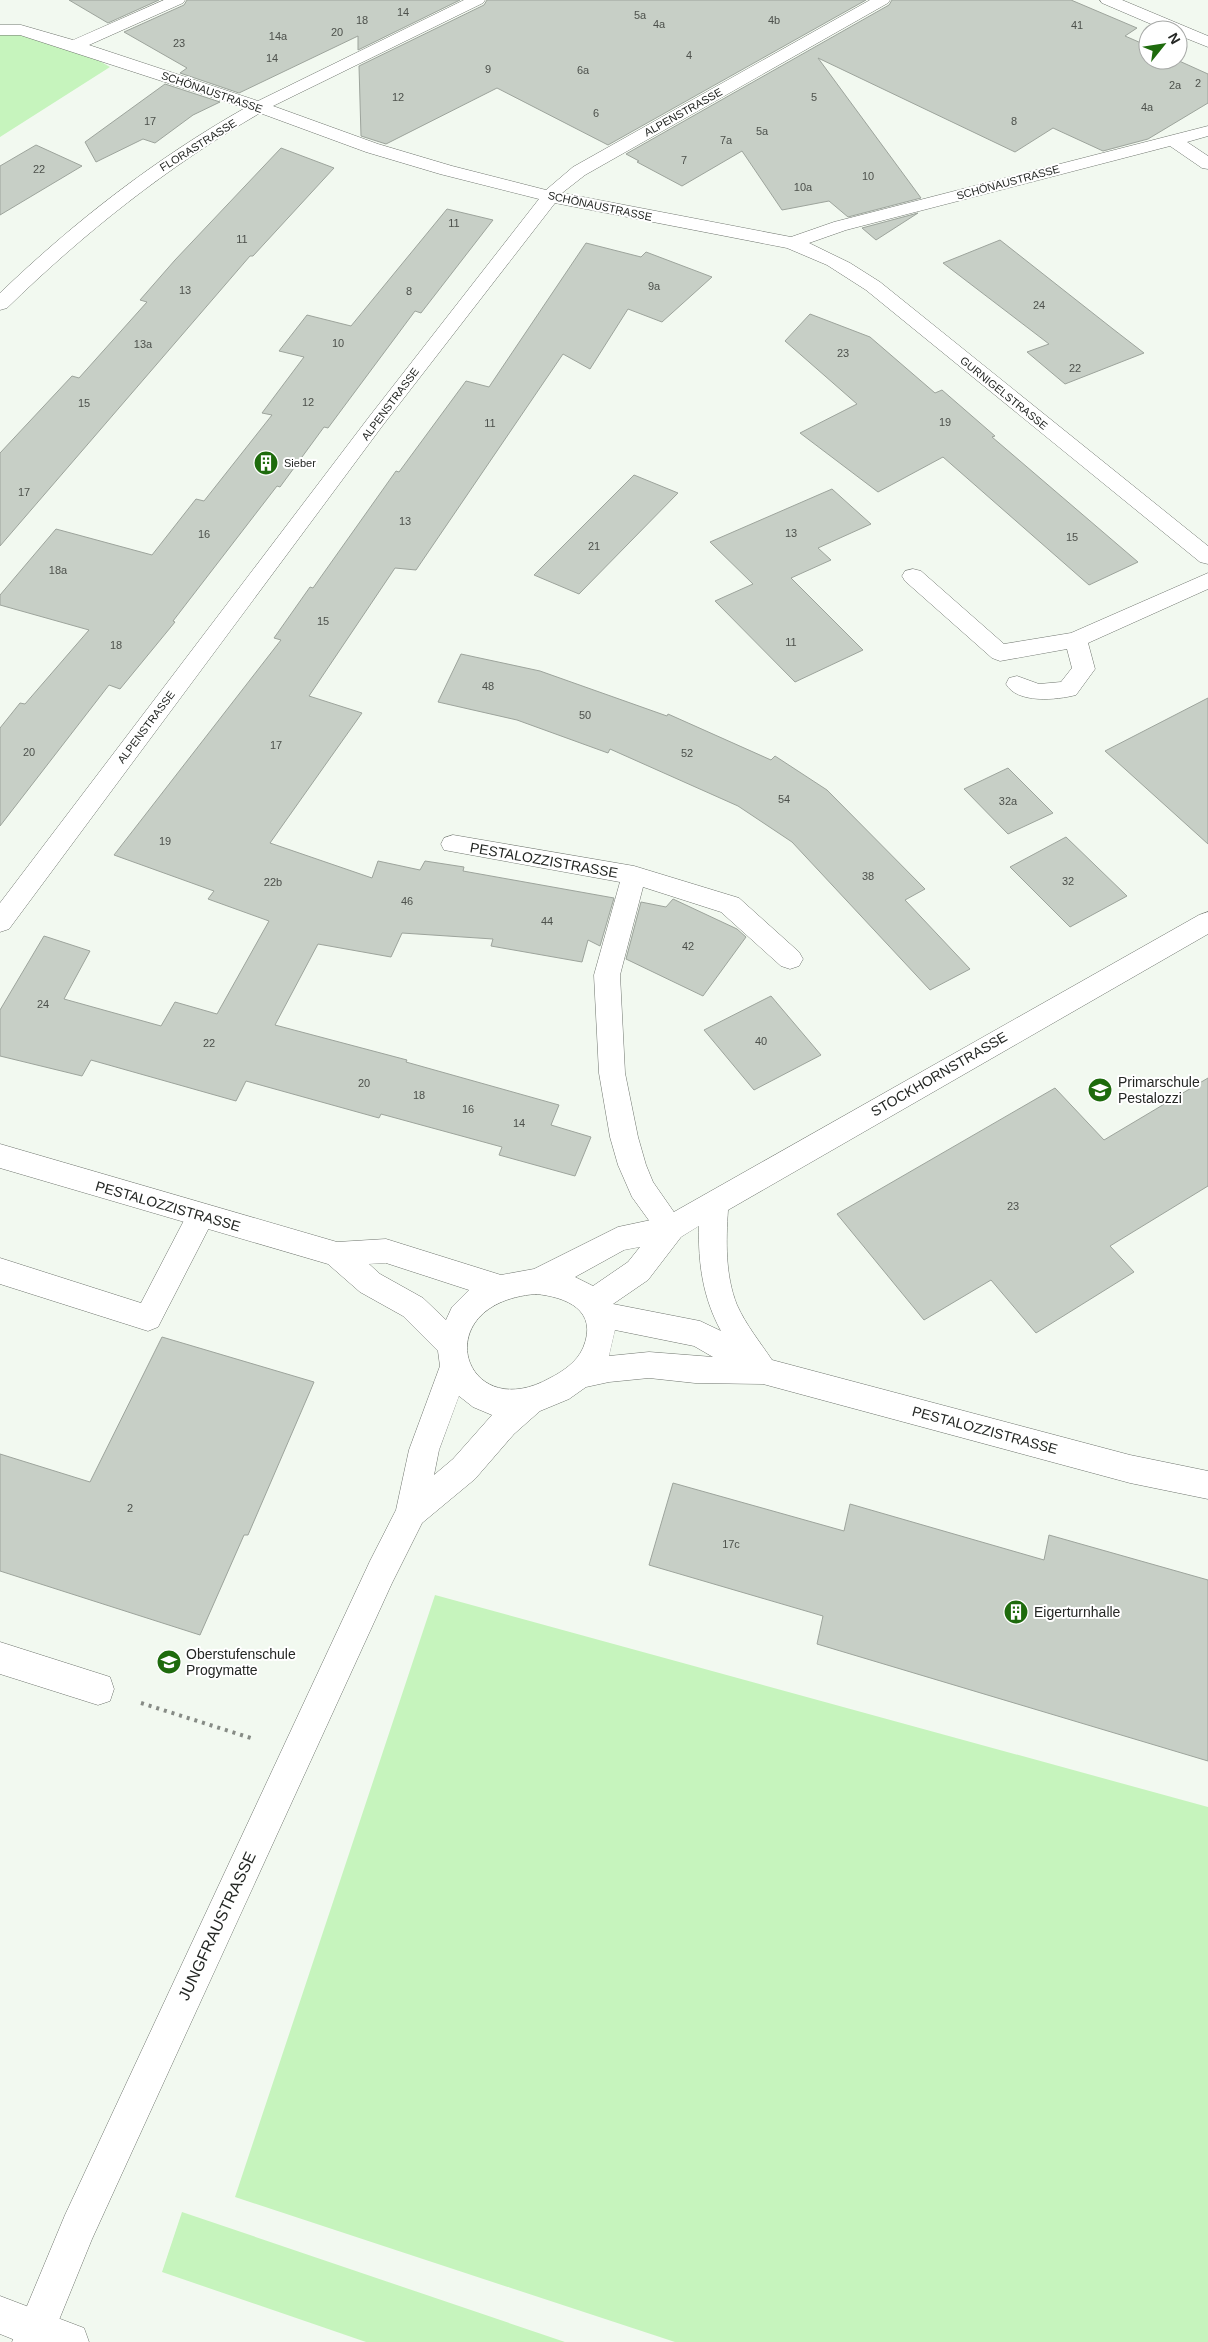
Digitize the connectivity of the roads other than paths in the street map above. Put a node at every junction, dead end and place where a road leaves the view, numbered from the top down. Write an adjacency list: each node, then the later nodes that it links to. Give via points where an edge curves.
1 (177, 0): 9 (street)
2 (477, 0): 10 (street, FLORASTRASSE)
3 (882, 0): 14 (street, ALPENSTRASSE, via 579,171)
4 (1108, 0): 8 (street)
5 (0, 22): 7 (street)
6 (0, 30): 7 (street, SCHÖNAUSTRASSE)
7 (21, 30): 9 (street, SCHÖNAUSTRASSE)
8 (1208, 42)
9 (74, 46): 10 (street, SCHÖNAUSTRASSE)
10 (259, 107): 14 (street, SCHÖNAUSTRASSE, via 410,160); 16 (street, FLORASTRASSE, via 145,179 109,206)
11 (1208, 131): 12 (street, SCHÖNAUSTRASSE)
12 (1171, 140): 13 (street); 15 (street, SCHÖNAUSTRASSE, via 840,226)
13 (1208, 164)
14 (549, 196): 15 (street, SCHÖNAUSTRASSE); 24 (street, ALPENSTRASSE)
15 (792, 243): 17 (street, GURNIGELSTRASSE, via 848,268 873,286)
16 (0, 304)
17 (1208, 558)
18 (913, 576): 20 (street, via 1000,653)
19 (1208, 580): 20 (street)
20 (1076, 640): 21 (street, via 1084,669 1068,690 1038,692)
21 (1016, 684)
22 (453, 844): 23 (street, PESTALOZZISTRASSE)
23 (634, 875): 26 (street, PESTALOZZISTRASSE, via 730,905); 30 (street, PESTALOZZISTRASSE, via 607,975 612,1073 632,1165 642,1189)
24 (0, 922)
25 (1208, 922): 28 (street, STOCKHORNSTRASSE)
26 (790, 960)
27 (0, 1156): 29 (street, PESTALOZZISTRASSE)
28 (714, 1202): 30 (street, STOCKHORNSTRASSE); 37 (street, via 712,1237 721,1300 727,1316)
29 (201, 1216): 31 (street, PESTALOZZISTRASSE); 32 (street, via 148,1318)
30 (671, 1228): 33 (street, STOCKHORNSTRASSE, via 618,1239); 35 (street, STOCKHORNSTRASSE, via 638,1271 605,1293)
31 (337, 1254): 34 (street, PESTALOZZISTRASSE, via 386,1251); 36 (street, PESTALOZZISTRASSE, via 370,1283 413,1307)
32 (0, 1271)
33 (536, 1281): 34 (street); 35 (street, via 564,1285 583,1294)
34 (499, 1287): 36 (street, via 470,1306 457,1323)
35 (595, 1310): 37 (street, PESTALOZZISTRASSE, via 700,1334); 38 (street, via 601,1326 600,1343 588,1367)
36 (454, 1356): 39 (street, via 469,1386 480,1395 492,1401); 41 (street, JUNGFRAUSTRASSE, via 424,1450)
37 (763, 1371): 38 (street, PESTALOZZISTRASSE, via 695,1370 649,1365); 40 (street, PESTALOZZISTRASSE, via 1130,1469)
38 (577, 1376): 39 (street, via 554,1391)
39 (529, 1401): 41 (street, JUNGFRAUSTRASSE, via 464,1469)
40 (1208, 1485)
41 (411, 1513): 45 (street, JUNGFRAUSTRASSE, via 78,2228)
42 (0, 1658): 43 (street)
43 (98, 1689)
44 (0, 2315): 45 (street)
45 (45, 2338)

